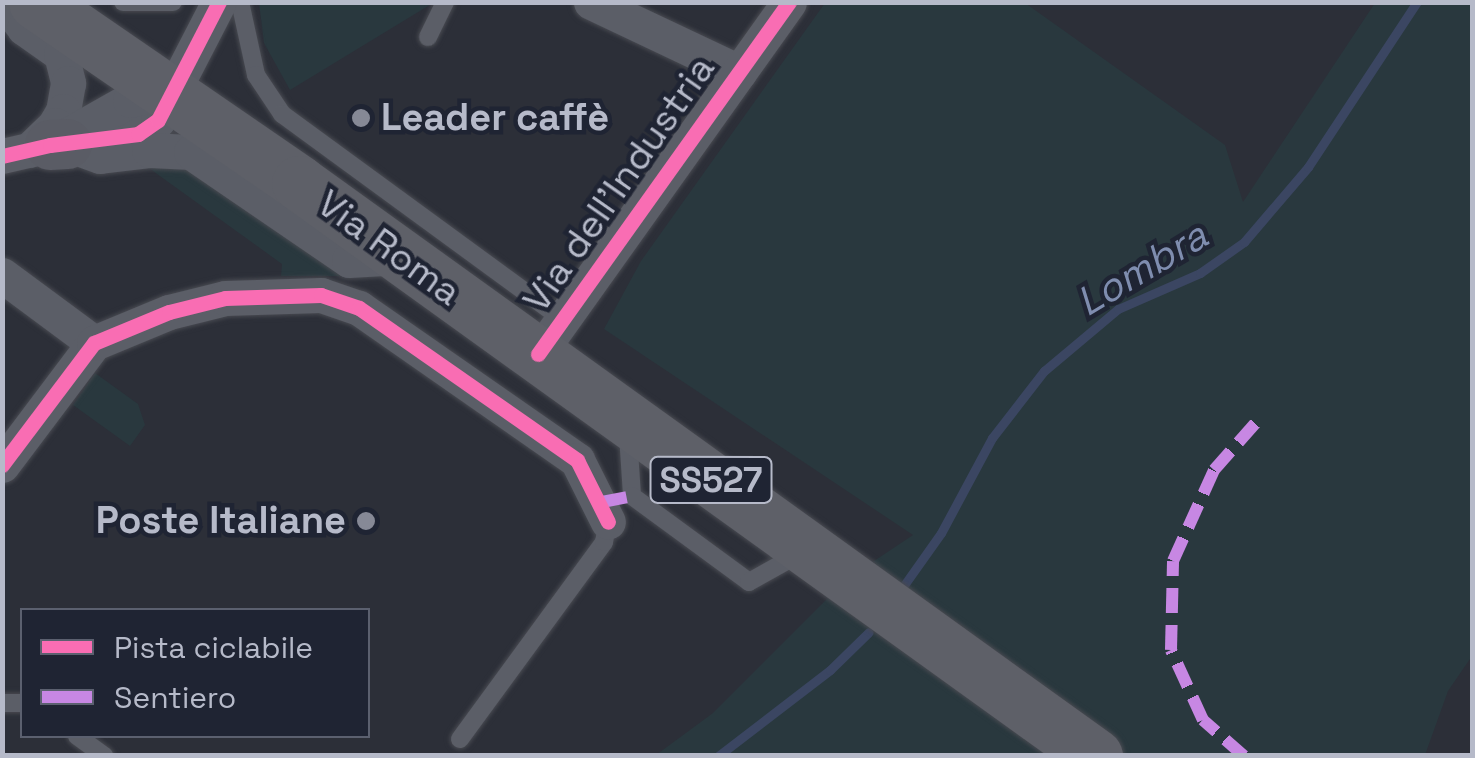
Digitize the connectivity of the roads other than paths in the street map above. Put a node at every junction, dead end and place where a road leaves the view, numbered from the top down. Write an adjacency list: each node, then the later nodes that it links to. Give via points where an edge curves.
1 (4, 2): 13 (street, via 24,28 61,54 68,83 63,112)
2 (36, 2): 12 (main road, Via Roma / SS527)
3 (123, 2): 4 (lane)
4 (173, 2)
5 (219, 2): 12 (street)
6 (240, 2): 16 (lane, Via Roma, via 256,75 282,114)
7 (445, 2): 10 (lane)
8 (591, 2): 11 (street)
9 (789, 2): 11 (street, Via dell'Industria)
10 (428, 37)
11 (738, 72): 16 (street, Via dell'Industria)
12 (169, 91): 13 (street, via 158,120 138,134); 14 (main road, Via Roma / SS527)
13 (37, 149): 14 (street, via 100,156 191,152 349,260)
14 (402, 258): 16 (main road, Via Roma / SS527)
15 (2, 275): 17 (street)
16 (550, 337): 23 (main road, Via Roma / SS527, via 626,419)
17 (94, 343): 18 (street); 19 (street, via 168,312 225,298 320,295 358,308 577,460)
18 (2, 466)
19 (608, 522): 21 (lane, via 604,542)
20 (80, 738): 22 (lane)
21 (460, 739)
22 (105, 756)
23 (1095, 756)

